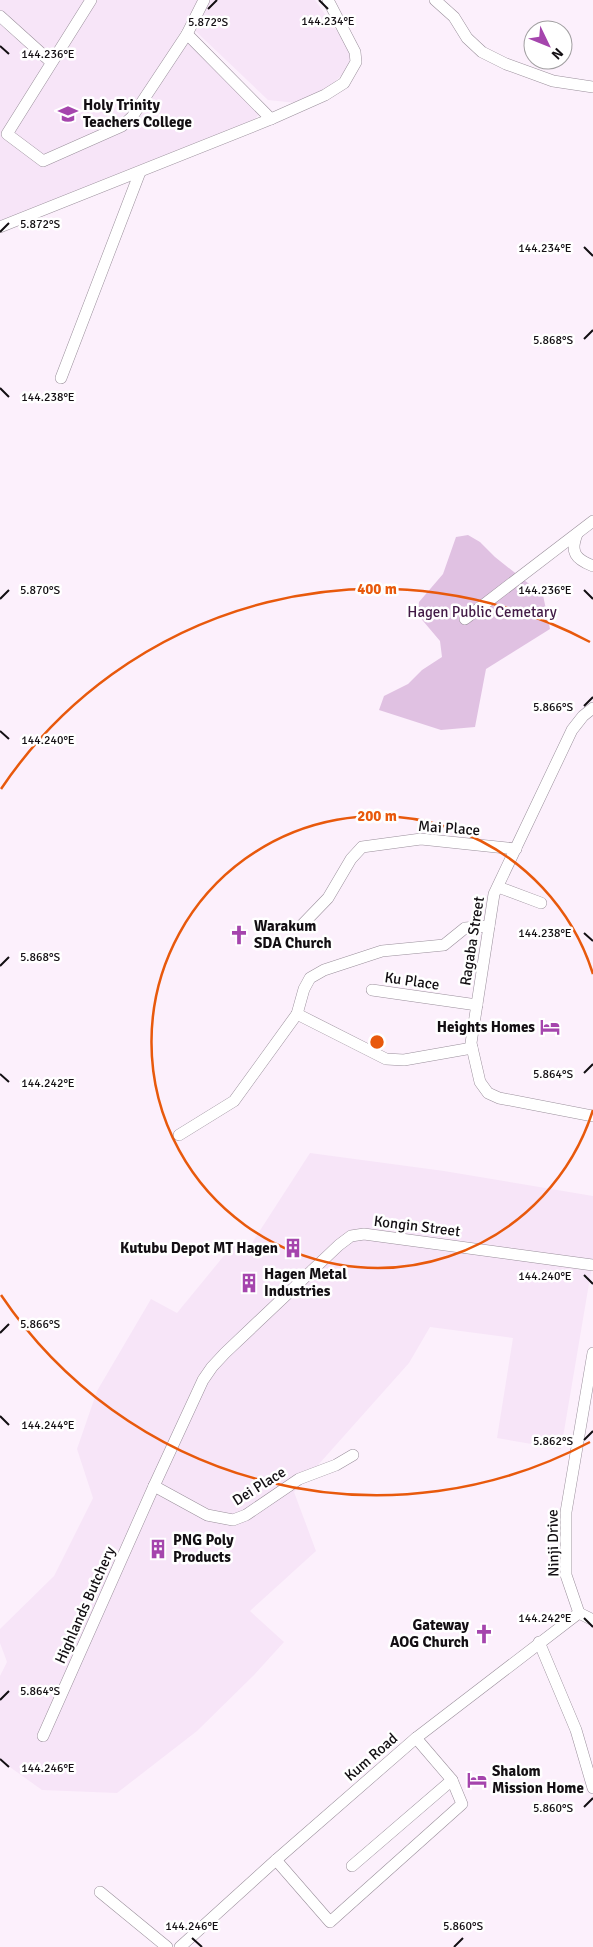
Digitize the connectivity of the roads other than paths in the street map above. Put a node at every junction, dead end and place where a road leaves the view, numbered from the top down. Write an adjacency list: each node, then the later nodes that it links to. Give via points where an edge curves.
1 (91, 0): 7 (street)
2 (204, 0): 6 (street)
3 (328, 0): 9 (street, via 355,52 356,62 344,83)
4 (435, 0): 8 (street, via 454,17 467,38 482,52 553,81)
5 (0, 16): 7 (street)
6 (187, 34): 7 (street, via 132,117 122,126 43,161 7,134); 9 (street)
7 (51, 62)
8 (593, 87)
9 (271, 119): 10 (street)
10 (140, 172): 11 (street); 12 (street)
11 (0, 227)
12 (61, 378)
13 (593, 522): 14 (street)
14 (577, 534): 15 (street, via 573,546 575,554); 16 (street)
15 (593, 566)
16 (465, 619)
17 (593, 708): 18 (street, Ragaba Street, via 572,730)
18 (516, 849): 19 (street, Ragaba Street); 22 (street, Mai Place, via 421,838 362,847 351,858 328,898)
19 (498, 887): 20 (street); 21 (street, Ragaba Street)
20 (541, 903)
21 (488, 926): 24 (street, Ragaba Street); 25 (street, via 466,928 444,945 382,951 324,970 310,978)
22 (300, 927)
23 (372, 990): 24 (street, Ku Place)
24 (477, 1005): 26 (street, Ragaba Street)
25 (297, 1014): 26 (street, via 386,1059 404,1060); 28 (street, via 234,1101)
26 (472, 1048): 27 (street, Ragaba Street, via 480,1082 488,1092 499,1098)
27 (593, 1116)
28 (179, 1135)
29 (593, 1265): 32 (street, Kongin Street, via 364,1234 351,1236 212,1367)
30 (593, 1353): 33 (street, Ninji Drive, via 566,1512 566,1575)
31 (353, 1456): 32 (street, Dei Place, via 299,1479 246,1515 233,1520 207,1515)
32 (154, 1486): 36 (street, Highlands Butchery)
33 (579, 1613): 34 (street); 35 (street, Kum Road)
34 (593, 1620)
35 (539, 1642): 37 (street, Kum Road); 39 (street, via 576,1730)
36 (44, 1736)
37 (416, 1738): 38 (street); 40 (street, Kum Road)
38 (452, 1780): 40 (street, via 462,1804 330,1922); 41 (street)
39 (593, 1788)
40 (276, 1860): 44 (street, Kum Road)
41 (352, 1866)
42 (100, 1892): 43 (street)
43 (167, 1947)
44 (180, 1947)

